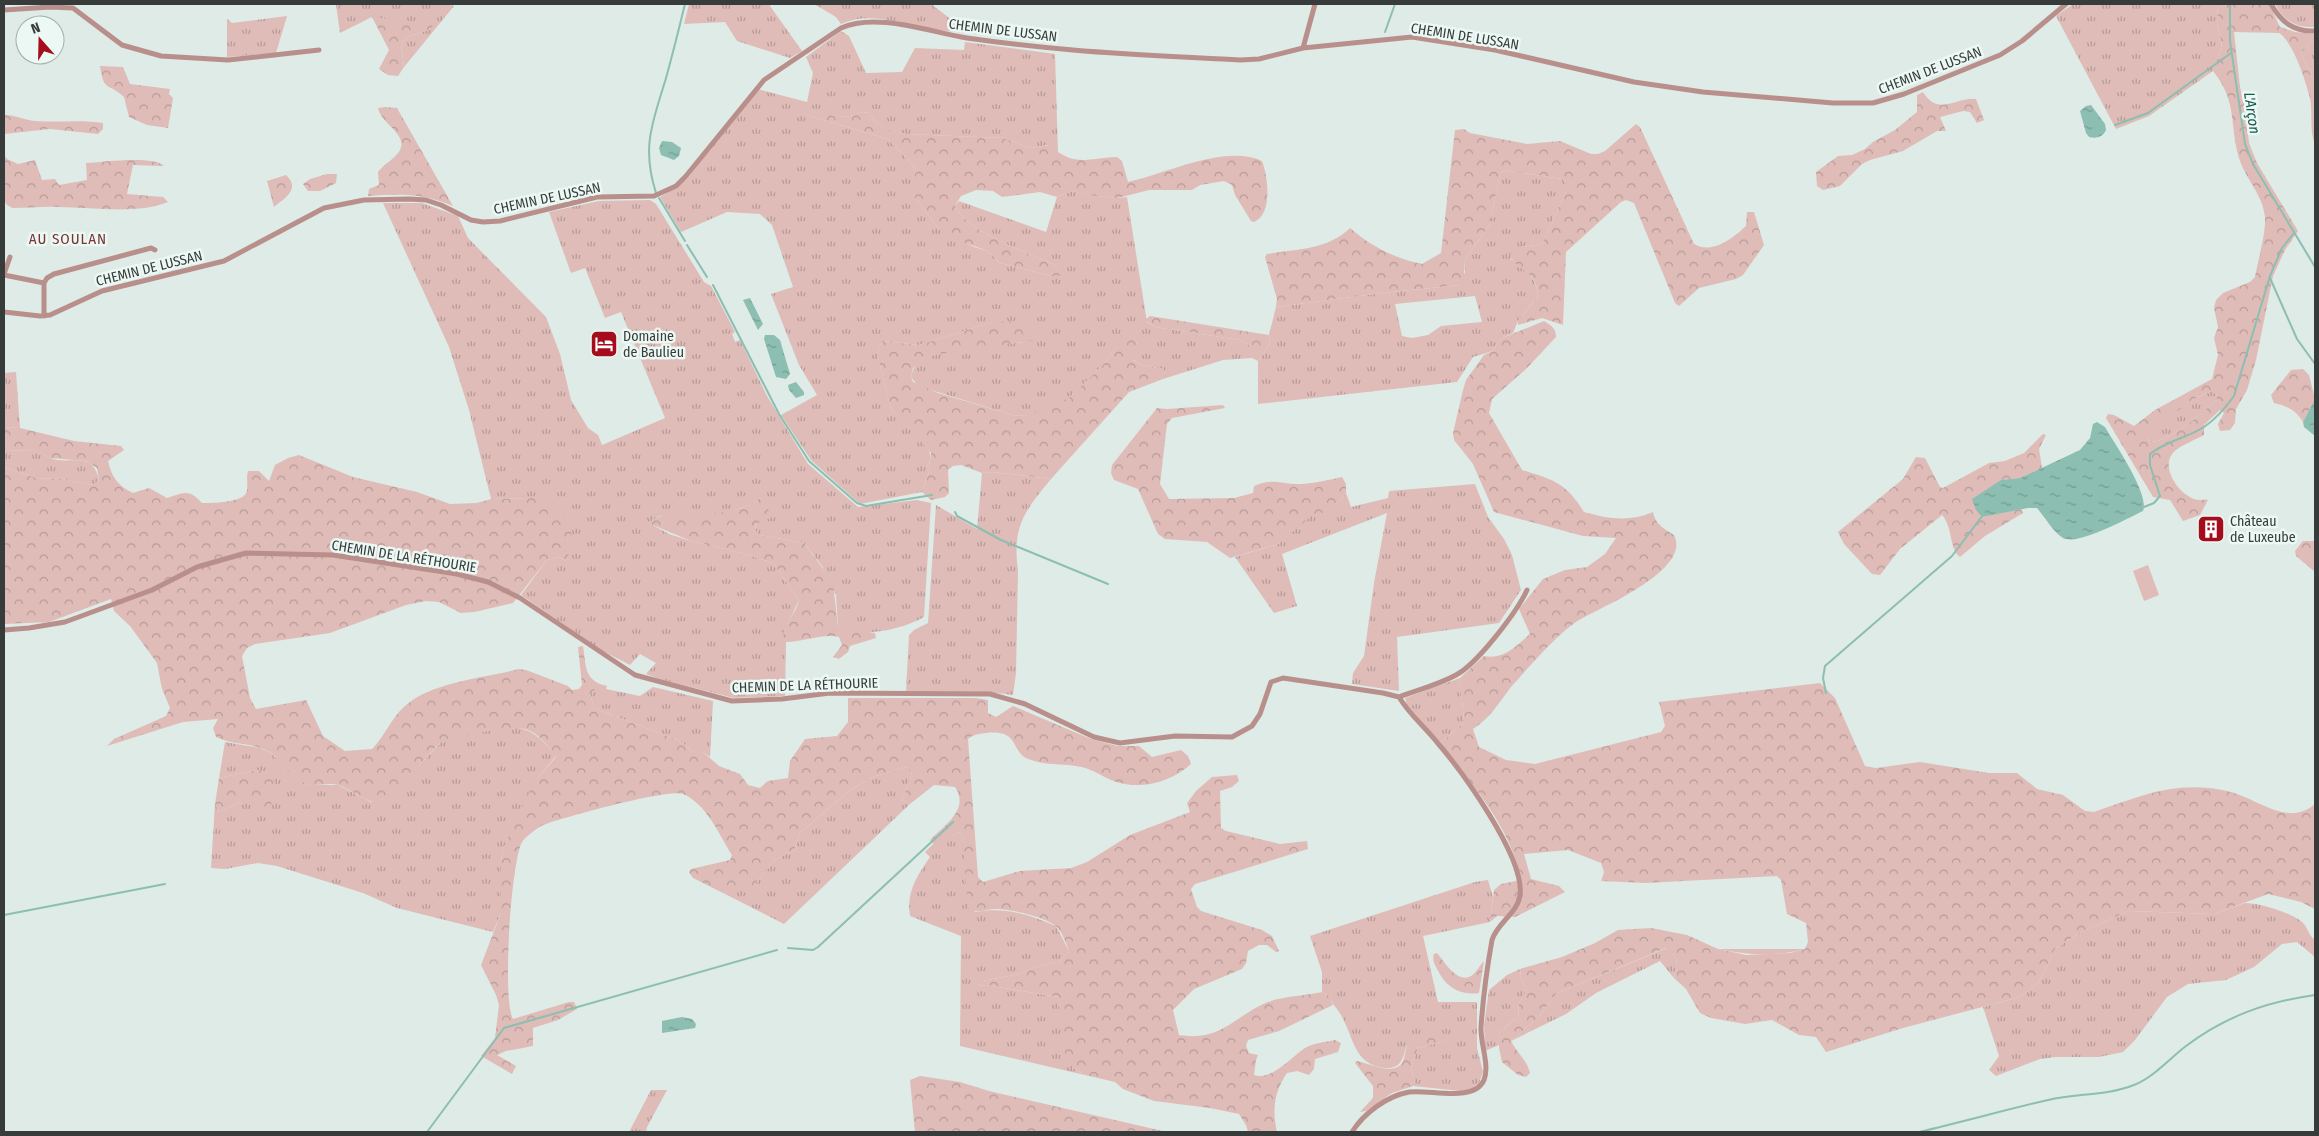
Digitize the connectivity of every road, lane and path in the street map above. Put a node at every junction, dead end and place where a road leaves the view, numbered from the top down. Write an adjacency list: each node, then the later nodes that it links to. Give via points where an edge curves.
1 (1315, 4): 6 (street)
2 (2066, 4): 6 (street, CHEMIN DE LUSSAN, via 2000,55 1887,100 1859,104 1703,92 1634,82 1495,50 1412,37)
3 (2271, 4): 5 (street, via 2277,15 2290,26)
4 (4, 10): 7 (street, via 73,8 122,45 161,56 228,60)
5 (2315, 31)
6 (1304, 48): 13 (street, CHEMIN DE LUSSAN, via 1259,59 1240,60 1074,50 968,38 891,23 852,23 764,80 686,176 666,192 654,196 597,198 500,221 483,222 426,200 364,200 338,204 324,208 224,261 102,291 55,314)
7 (319, 50)
8 (155, 250): 11 (street, via 151,248 54,274)
9 (10, 257): 10 (street)
10 (4, 274): 11 (street)
11 (44, 283): 13 (street)
12 (4, 312): 13 (street, CHEMIN DE LUSSAN)
13 (44, 316)
14 (1527, 590): 16 (street, via 1506,622 1467,668)
15 (4, 630): 16 (street, CHEMIN DE LA RÉTHOURIE, via 65,622 152,590 197,567 246,553 333,555 457,574 488,582 520,598 635,675 726,700 782,699 830,693 990,694 1024,704 1094,737 1120,744 1175,736 1232,737 1252,726 1260,714 1271,682 1283,678)
16 (1399, 698): 17 (street, via 1437,742 1490,815 1515,867 1520,894 1517,905 1496,929 1492,940 1481,1027 1486,1073 1481,1085 1463,1093 1417,1091 1396,1096 1364,1116)
17 (1352, 1132)

